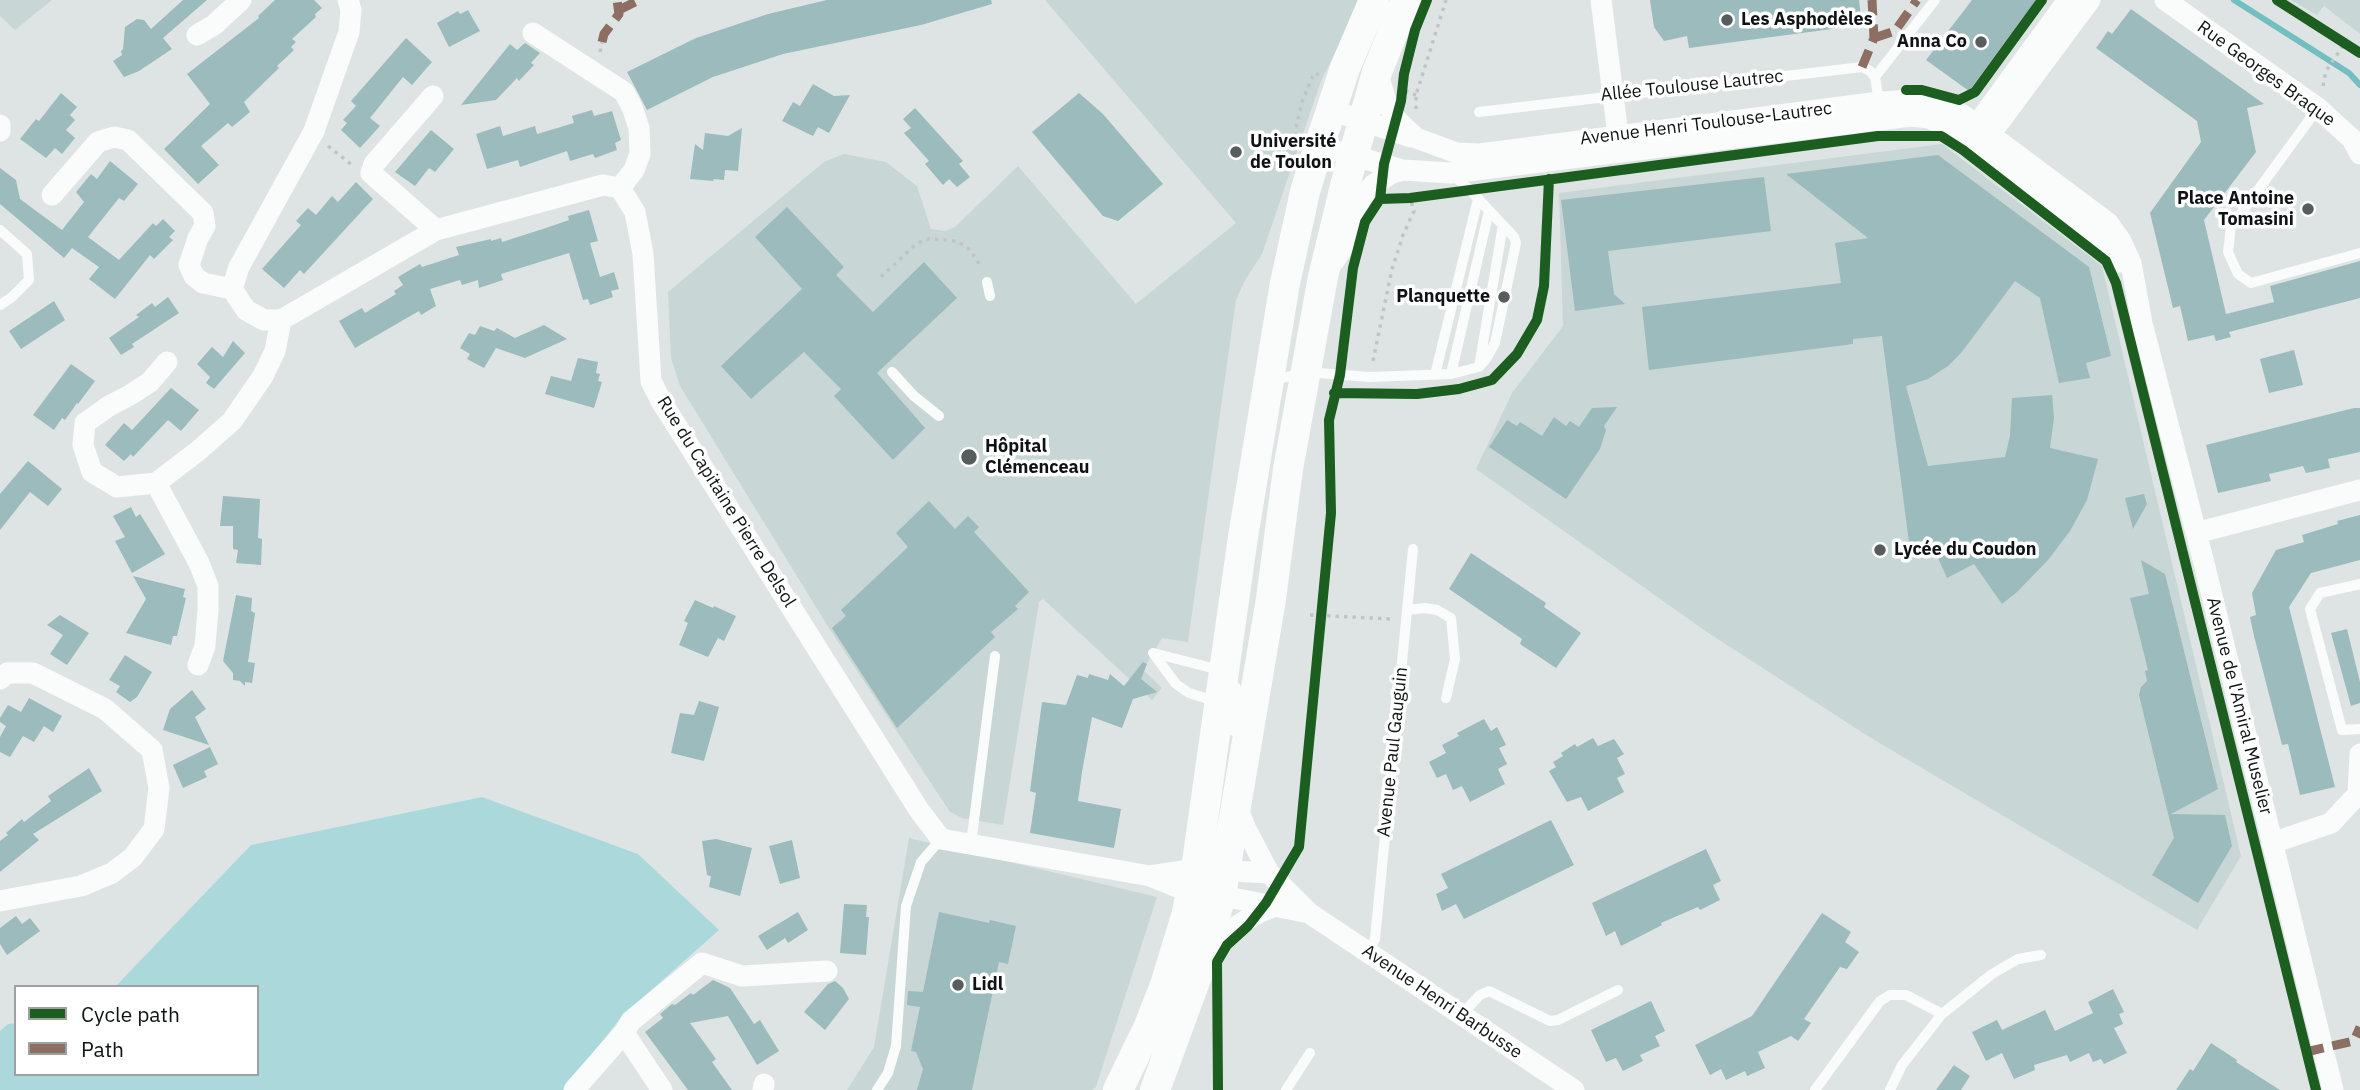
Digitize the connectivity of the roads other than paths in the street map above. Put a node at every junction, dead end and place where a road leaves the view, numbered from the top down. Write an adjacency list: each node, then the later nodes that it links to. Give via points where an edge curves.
1 (240, 0): 11 (street)
2 (348, 0): 38 (street, via 349,32 313,134 239,267)
3 (1374, 0): 18 (main road)
4 (1406, 0): 12 (main road)
5 (1601, 0): 14 (street)
6 (1935, 0): 13 (lane)
7 (2068, 0): 22 (street)
8 (2090, 0): 22 (street)
9 (2165, 0): 17 (street, Rue Georges Braque)
10 (533, 33): 28 (street, via 624,92 639,128 640,153)
11 (197, 35)
12 (1390, 77): 20 (main road); 23 (street, Avenue Henri Toulouse-Lautrec, via 1387,104 1396,120)
13 (1875, 77): 14 (lane, Allée Toulouse Lautrec, via 1862,67); 16 (lane)
14 (1613, 95): 19 (lane, Allée Toulouse Lautrec); 21 (street)
15 (433, 96): 34 (street, via 371,173)
16 (1878, 102): 21 (street, Avenue Henri Toulouse-Lautrec); 22 (street, Avenue Henri Toulouse-Lautrec, via 1940,103 1958,112)
17 (2318, 108): 25 (street, Rue Georges Braque, via 2352,139); 35 (lane, via 2231,227 2228,252 2238,274 2251,283)
18 (1331, 110): 20 (street, Avenue Henri Toulouse-Lautrec); 24 (main road)
19 (1479, 112)
20 (1363, 121): 23 (street, Avenue Henri Toulouse-Lautrec); 26 (main road)
21 (1618, 135): 23 (street, Avenue Henri Toulouse-Lautrec, via 1480,154 1457,153)
22 (1978, 137): 27 (street, Avenue Henri Toulouse-Lautrec, via 1911,116); 51 (street, Avenue de l'Amiral Muselier, via 2115,232 2131,263)
23 (1416, 138)
24 (1319, 145): 26 (street, Avenue Henri Toulouse-Lautrec); 47 (main road, via 1285,284)
25 (2360, 154)
26 (1353, 155): 29 (street, Avenue Henri Toulouse-Lautrec); 36 (main road)
27 (1451, 173): 29 (street, Avenue Henri Toulouse-Lautrec); 31 (lane)
28 (620, 188): 34 (street, via 603,186); 64 (street, Rue du Capitaine Pierre Delsol, via 635,212 643,254 652,381 661,401)
29 (1408, 191): 36 (street, via 1392,173 1366,192 1347,241)
30 (52, 195): 38 (street, via 98,142 114,137 128,141 202,213 205,226 189,265 194,276 203,283)
31 (1478, 199): 32 (lane); 46 (lane)
32 (1489, 211): 45 (lane); 45 (lane, via 1516,243 1495,342 1479,368)
33 (0, 230): 40 (lane, via 27,254 29,280)
34 (436, 230): 41 (street)
35 (2360, 253)
36 (1324, 277): 44 (main road)
37 (987, 282): 39 (lane)
38 (232, 289): 41 (street, via 246,310 264,320)
39 (990, 296)
40 (0, 305)
41 (282, 320): 49 (street, via 263,376 232,421)
42 (167, 362): 49 (street, via 150,382 85,422 83,445 92,472 117,487)
43 (892, 372): 48 (lane)
44 (1305, 372): 46 (lane); 47 (lane); 56 (main road)
45 (1451, 374): 46 (lane)
46 (1435, 375)
47 (1269, 382): 59 (main road, via 1243,537)
48 (939, 416)
49 (156, 483): 57 (street, via 208,586 205,646)
50 (2360, 490): 51 (street)
51 (2196, 533): 65 (street, Avenue de l'Amiral Muselier)
52 (1413, 549): 54 (lane, Avenue Paul Gauguin)
53 (2360, 584): 61 (lane, via 2320,593 2310,609 2342,730)
54 (1407, 615): 60 (lane, via 1425,608 1451,618 1455,659); 72 (lane, Avenue Paul Gauguin, via 1375,939)
55 (995, 656): 66 (lane)
56 (1259, 664): 59 (lane); 63 (main road)
57 (198, 665)
58 (0, 679): 69 (street, via 7,673 33,673 105,709 152,750 159,788 154,829 133,857 112,873 81,886)
59 (1227, 687): 59 (lane, via 1153,653 1176,684 1189,693); 63 (lane, via 1238,704 1231,747); 68 (main road)
60 (1446, 698)
61 (2360, 729)
62 (2360, 754): 65 (street, via 2358,794 2331,823)
63 (1239, 794): 67 (street, Avenue Henri Barbusse, via 1245,827); 68 (main road)
64 (941, 839): 66 (street); 84 (lane, via 922,862 906,906 896,1046)
65 (2272, 843): 90 (street, Avenue de l'Amiral Muselier)
66 (971, 844): 68 (street, via 1150,876)
67 (1269, 873): 68 (street); 71 (street, Avenue Henri Barbusse)
68 (1209, 881): 70 (street, Avenue Henri Barbusse); 73 (main road); 85 (main road)
69 (0, 901)
70 (1277, 905): 71 (street, Avenue Henri Barbusse); 73 (street, via 1237,926)
71 (1309, 914): 72 (street, Avenue Henri Barbusse)
72 (1368, 953): 78 (street, Avenue Henri Barbusse)
73 (1205, 954): 86 (main road)
74 (2041, 955): 77 (lane, via 2018,959)
75 (827, 971): 79 (street, via 742,975 702,963 631,1021)
76 (1618, 990): 78 (lane, via 1558,1020 1550,1021 1489,991)
77 (1942, 1014): 88 (lane, via 1906,995 1890,995 1880,1001); 89 (lane, via 1902,1065)
78 (1461, 1015): 81 (street, Avenue Henri Barbusse)
79 (624, 1033): 82 (street); 83 (street)
80 (1310, 1053): 87 (lane)
81 (1572, 1089)
82 (574, 1090)
83 (662, 1090)
84 (877, 1090)
85 (1118, 1090)
86 (1155, 1090)
87 (1286, 1090)
88 (1815, 1090)
89 (1890, 1090)
90 (2333, 1090)

